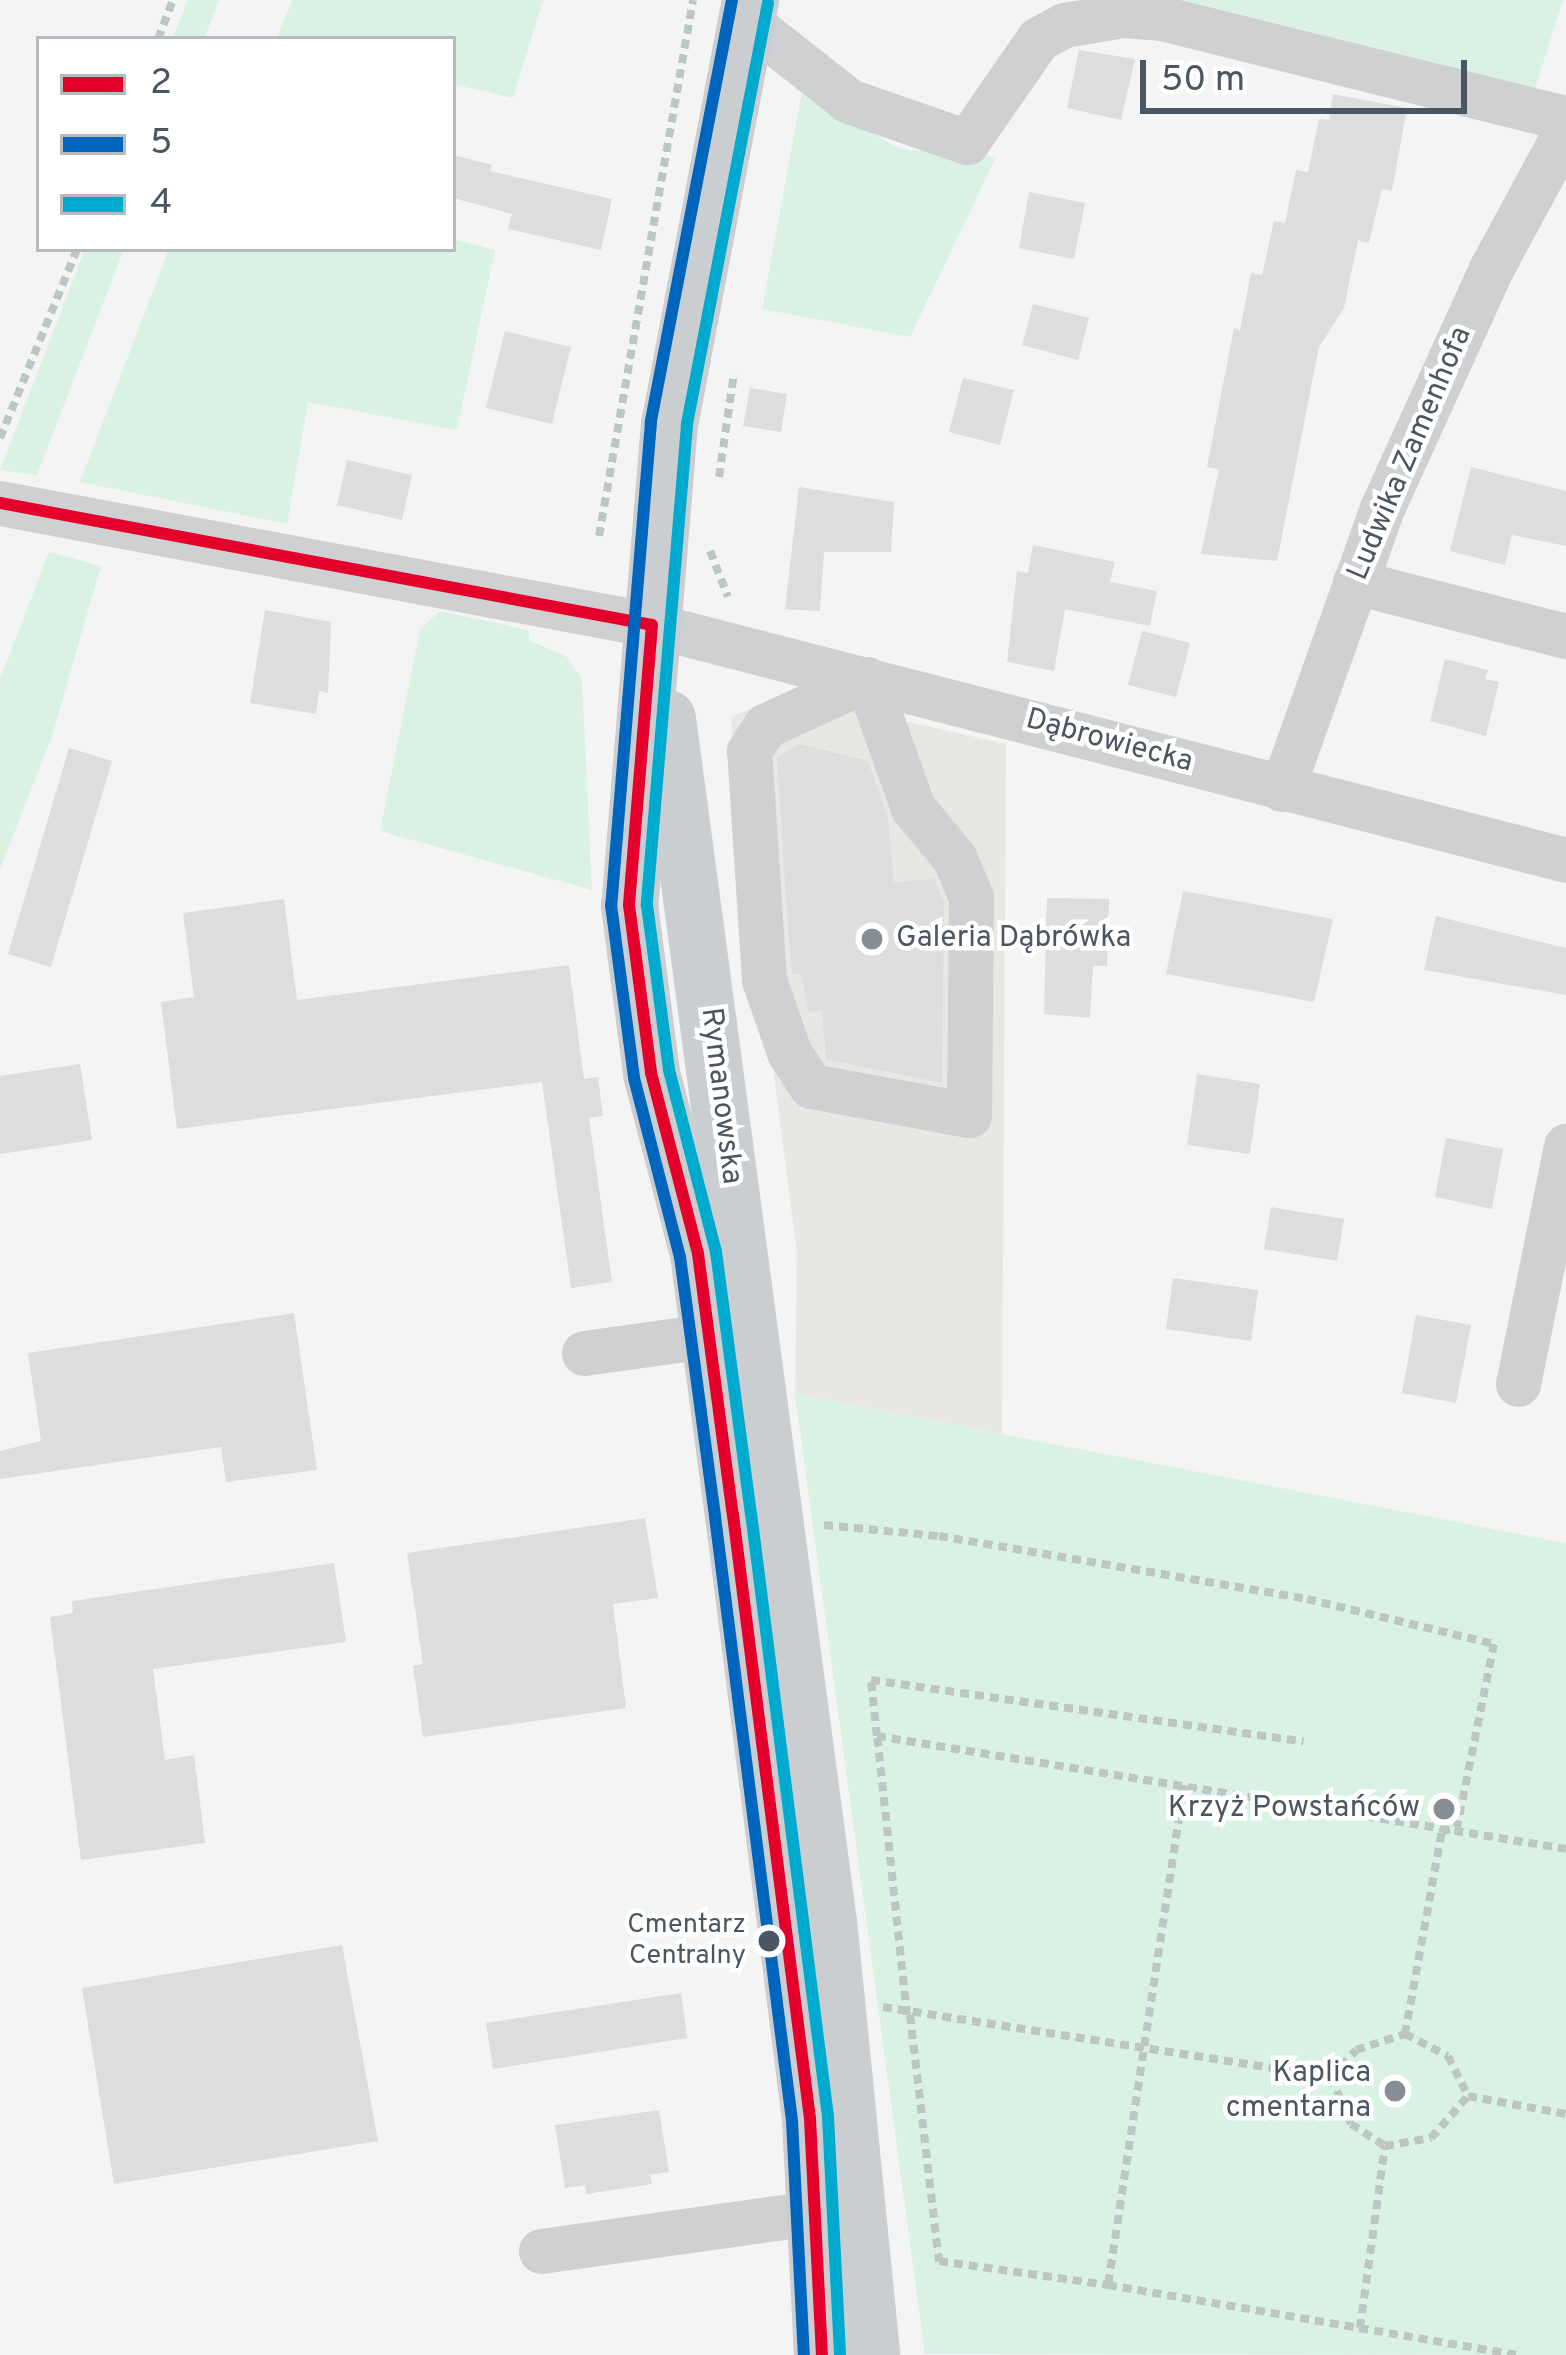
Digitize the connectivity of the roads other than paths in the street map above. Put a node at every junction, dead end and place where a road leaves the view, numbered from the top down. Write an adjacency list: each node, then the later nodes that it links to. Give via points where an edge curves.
1 (748, 10): 2 (street, via 849,101 967,142 1038,38 1123,15); 6 (main road, Rymanowska, via 669,423)
2 (1566, 118)
3 (1566, 130): 5 (street, Ludwika Zamenhofa, via 1492,267)
4 (0, 503): 6 (street, Dąbrowiecka)
5 (1354, 582): 7 (street); 9 (street, Ludwika Zamenhofa)
6 (652, 625): 8 (street, Dąbrowiecka); 12 (main road, Rymanowska, via 629,905 651,1072 698,1254)
7 (1566, 636)
8 (867, 679): 8 (street, via 913,808 954,857 970,897 969,1114 811,1086 789,1052 764,980 749,752 765,727); 9 (street, Dąbrowiecka)
9 (1282, 789): 10 (street, Dąbrowiecka)
10 (1566, 860)
11 (1566, 1146): 14 (street)
12 (730, 1332): 13 (street); 15 (main road, Rymanowska); 17 (main road, Rymanowska, via 829,1921)
13 (584, 1353)
14 (1518, 1384)
15 (818, 2212): 16 (street); 17 (street, via 840,2233); 18 (main road, Rymanowska)
16 (541, 2251)
17 (866, 2283): 19 (main road, Rymanowska)
18 (822, 2355)
19 (871, 2355)

